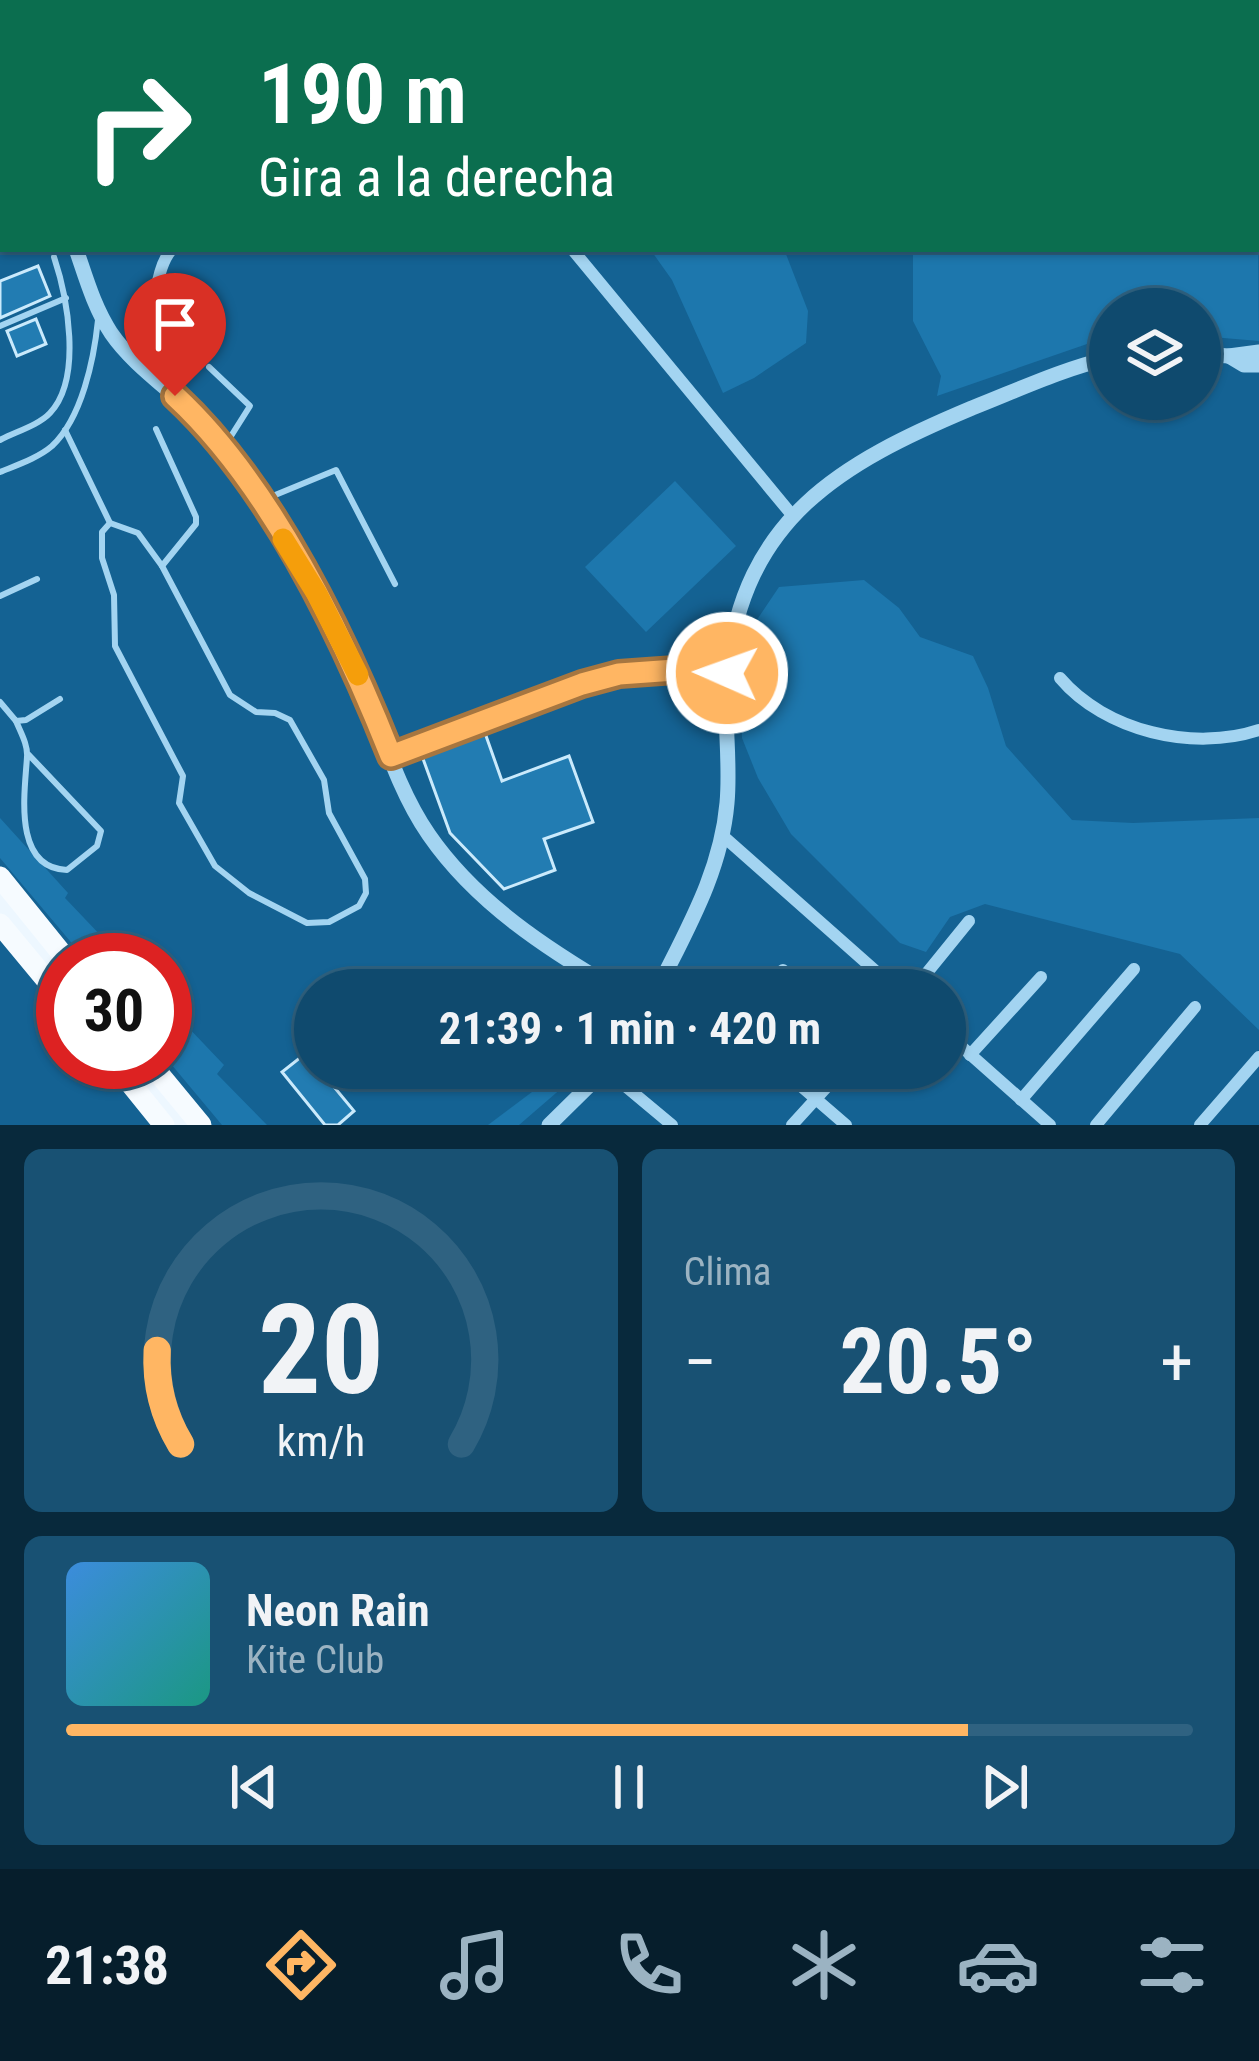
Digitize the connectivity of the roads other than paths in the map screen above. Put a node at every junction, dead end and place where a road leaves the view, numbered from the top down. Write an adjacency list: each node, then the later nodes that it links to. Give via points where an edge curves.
1 (77, 252): 6 (street)
2 (169, 252): 14 (street, via 158,281)
3 (574, 252): 21 (street)
4 (54, 257): 5 (lane)
5 (66, 298): 7 (lane); 17 (lane, via 70,340 51,412)
6 (99, 312): 14 (street); 16 (lane)
7 (0, 326)
8 (1259, 352): 10 (street)
9 (1221, 355): 10 (street)
10 (1229, 356): 12 (street)
11 (1089, 364): 21 (street, via 873,453)
12 (1259, 365)
13 (209, 367): 18 (lane, via 250,406)
14 (150, 374): 18 (street)
15 (156, 429): 23 (lane, via 196,517)
16 (65, 430): 19 (lane, via 50,447); 22 (lane)
17 (0, 440)
18 (224, 447): 20 (street)
19 (0, 472)
20 (261, 501): 25 (lane, via 336,470); 34 (street, via 344,644)
21 (792, 514): 27 (street, via 749,587)
22 (110, 523): 23 (lane, via 138,533); 23 (lane, via 102,558 114,595 115,646 183,776 184,815 226,878 307,923 329,922 359,906 367,885 329,813 324,780 290,720 230,695)
23 (162, 566)
24 (37, 579): 26 (lane)
25 (394, 584)
26 (0, 596)
27 (727, 673): 34 (street, via 619,674); 35 (street)
28 (1060, 678): 32 (street, via 1082,704 1141,730 1202,740)
29 (60, 699): 31 (lane)
30 (0, 702): 31 (lane)
31 (16, 722): 33 (lane)
32 (1259, 730)
33 (28, 754): 33 (lane, via 23,822 46,863 67,870 97,846 101,831)
34 (391, 756): 43 (street, via 430,837 479,892)
35 (723, 836): 44 (street, via 712,878); 45 (street)
36 (0, 877): 40 (highway)
37 (0, 902): 41 (main road)
38 (969, 921): 46 (street)
39 (0, 924): 42 (highway)
40 (46, 933)
41 (36, 945)
42 (36, 967)
43 (583, 969)
44 (667, 969)
45 (873, 969)
46 (931, 969)
47 (1134, 969): 62 (street)
48 (1041, 977): 51 (street)
49 (1196, 1007): 72 (street)
50 (966, 1051): 51 (street)
51 (970, 1055): 62 (street)
52 (1259, 1057): 73 (street)
53 (135, 1089): 63 (highway)
54 (155, 1089): 64 (main road)
55 (171, 1089): 65 (highway)
56 (182, 1089): 66 (main road)
57 (586, 1089): 67 (street)
58 (630, 1089): 68 (street)
59 (806, 1089): 61 (street)
60 (825, 1089): 61 (street)
61 (817, 1098): 69 (street); 70 (street)
62 (1021, 1100): 71 (street)
63 (164, 1125)
64 (185, 1125)
65 (201, 1125)
66 (212, 1125)
67 (549, 1125)
68 (672, 1125)
69 (792, 1125)
70 (846, 1125)
71 (1050, 1125)
72 (1096, 1125)
73 (1200, 1125)

